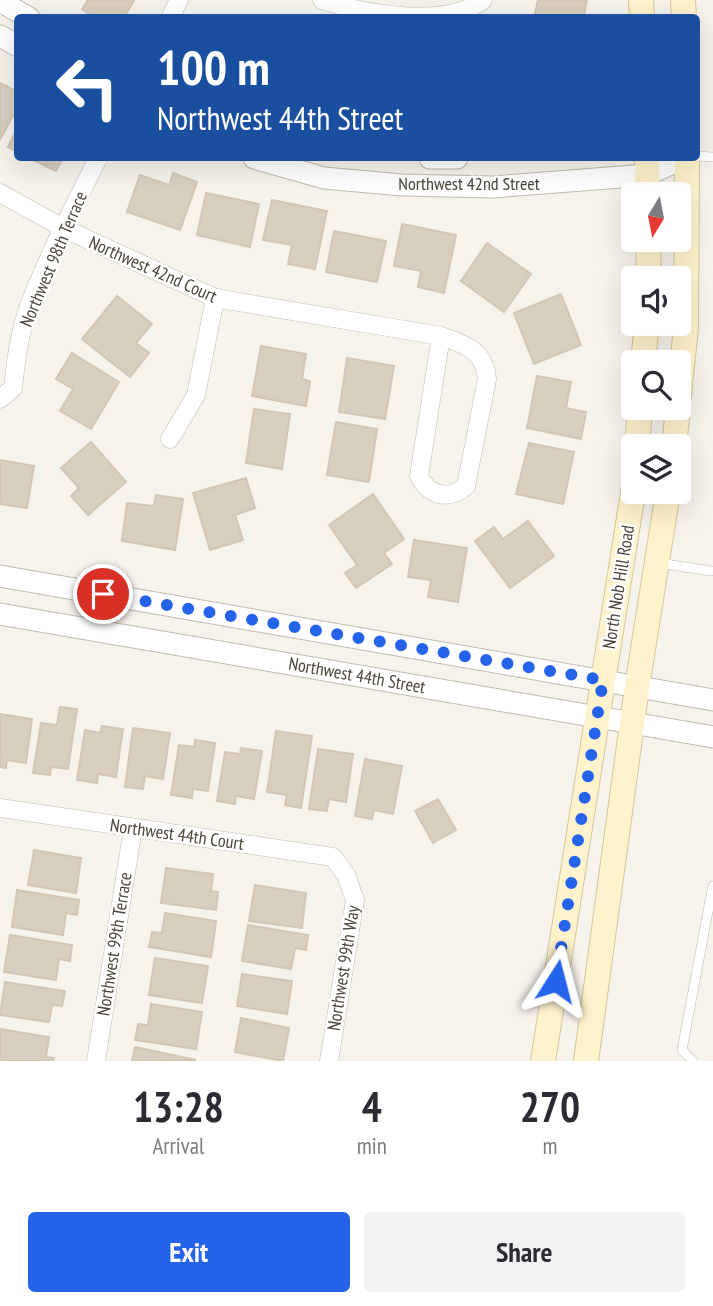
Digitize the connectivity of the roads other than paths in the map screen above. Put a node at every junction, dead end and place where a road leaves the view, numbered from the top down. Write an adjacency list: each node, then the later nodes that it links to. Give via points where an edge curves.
1 (322, 0): 5 (street)
2 (0, 1): 4 (street)
3 (483, 1): 6 (street)
4 (22, 14)
5 (391, 14)
6 (455, 14)
7 (96, 161): 13 (street, Northwest 98th Terrace)
8 (264, 161): 11 (street, Northwest 42nd Street, via 324,178 402,185 493,187)
9 (679, 161): 11 (street, Northwest 42nd Street)
10 (685, 161): 16 (main road)
11 (647, 176)
12 (0, 193): 13 (street, Northwest 42nd Court)
13 (63, 228): 14 (street, Northwest 42nd Court); 17 (street, Northwest 98th Terrace, via 28,309 13,388)
14 (215, 298): 15 (street, Northwest 42nd Court); 18 (street, via 196,395)
15 (441, 337): 15 (street, via 419,477 428,490 453,495 466,486 487,379 482,358 470,347)
16 (684, 350)
17 (0, 399)
18 (170, 439)
19 (631, 504): 25 (main road, North Nob Hill Road)
20 (666, 504): 21 (main road, North Nob Hill Road)
21 (657, 562): 22 (lane); 26 (main road, North Nob Hill Road)
22 (711, 571)
23 (0, 576): 25 (street, Northwest 44th Street)
24 (0, 614): 28 (street, Northwest 44th Street)
25 (603, 680): 26 (street, Northwest 44th Street); 28 (main road, North Nob Hill Road)
26 (637, 687): 27 (street, Northwest 44th Street); 29 (main road, North Nob Hill Road)
27 (713, 699)
28 (598, 716): 29 (street, Northwest 44th Street); 38 (main road, North Nob Hill Road)
29 (633, 723): 30 (street, Northwest 44th Street); 39 (main road, North Nob Hill Road)
30 (713, 737)
31 (0, 808): 32 (street, Northwest 44th Court)
32 (132, 828): 33 (street, Northwest 44th Court, via 333,857); 36 (street, Northwest 99th Terrace)
33 (346, 875): 37 (street, Northwest 99th Way, via 355,900)
34 (713, 886): 35 (lane)
35 (711, 906): 40 (lane, via 682,1050)
36 (96, 1061)
37 (329, 1061)
38 (543, 1061)
39 (586, 1061)
40 (694, 1061)

